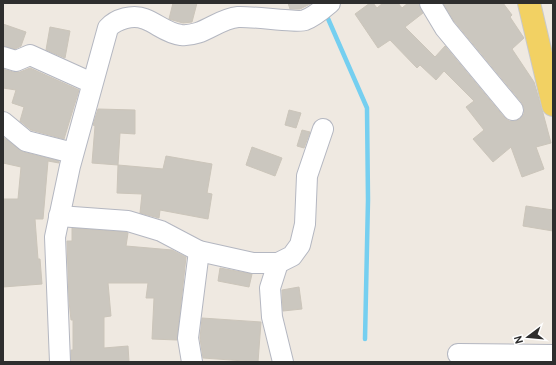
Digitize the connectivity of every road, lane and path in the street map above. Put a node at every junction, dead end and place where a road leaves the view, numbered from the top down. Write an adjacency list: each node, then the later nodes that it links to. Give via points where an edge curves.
1 (430, 3): 7 (street, via 445,28)
2 (529, 3): 6 (main road)
3 (325, 7): 5 (street, via 304,21 230,18 206,31 194,34 169,32 144,19 124,19 108,28)
4 (3, 57): 5 (street, via 16,61 30,55)
5 (92, 83): 10 (street)
6 (553, 105)
7 (513, 110)
8 (3, 122): 10 (street, via 26,141)
9 (323, 129): 13 (street, via 308,176 300,245 292,256)
10 (73, 153): 11 (street)
11 (59, 216): 12 (street, via 128,221 161,231); 16 (street, via 55,237)
12 (199, 251): 13 (street, via 253,264); 17 (street, via 188,338)
13 (278, 263): 18 (street, via 270,288 272,316)
14 (458, 354): 15 (street)
15 (553, 355)
16 (60, 362)
17 (192, 362)
18 (283, 362)

